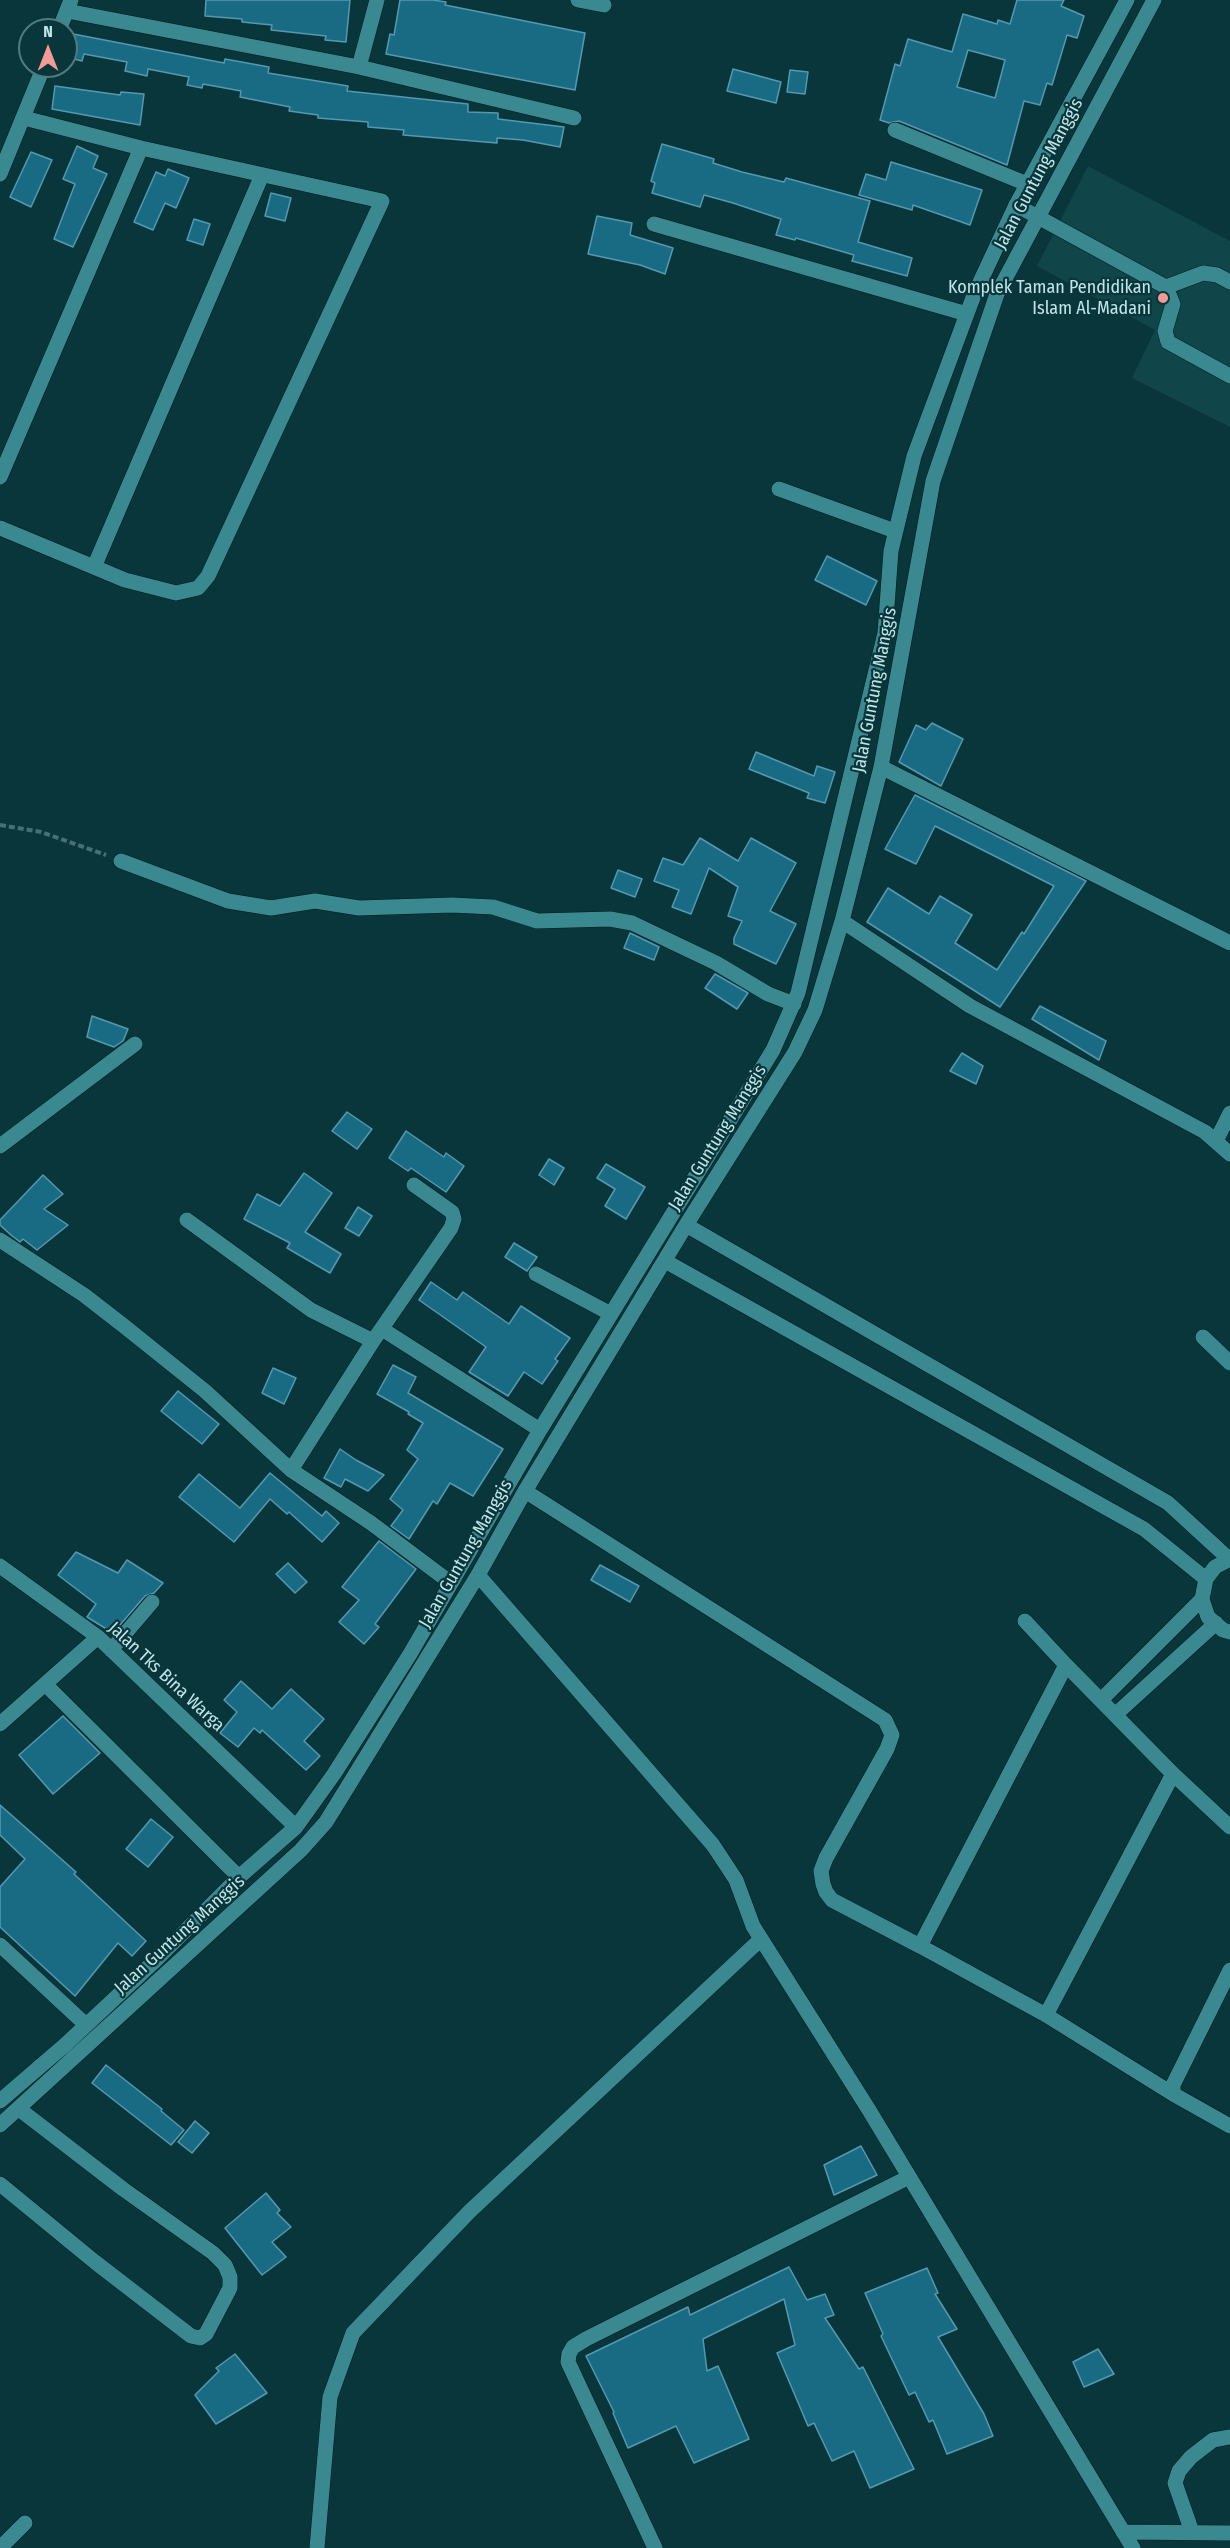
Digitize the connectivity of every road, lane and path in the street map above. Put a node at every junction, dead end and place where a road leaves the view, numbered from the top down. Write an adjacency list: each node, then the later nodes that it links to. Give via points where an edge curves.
1 (378, 0): 7 (street)
2 (578, 0): 6 (street)
3 (1127, 0): 15 (street, Jalan Guntung Manggis)
4 (1154, 0): 17 (street, Jalan Guntung Manggis)
5 (69, 5): 7 (street)
6 (604, 5)
7 (359, 68): 10 (street)
8 (39, 78): 9 (street)
9 (24, 118): 12 (street); 13 (street)
10 (574, 118)
11 (895, 130): 15 (street)
12 (141, 148): 14 (street); 23 (street)
13 (0, 174)
14 (261, 175): 27 (street); 27 (street, via 382,201 208,576 198,588 176,593 125,580)
15 (1027, 184): 16 (street, Jalan Guntung Manggis)
16 (1016, 205): 17 (street); 21 (street, Jalan Guntung Manggis)
17 (1039, 216): 20 (street); 28 (street, Jalan Guntung Manggis, via 998,294 933,481)
18 (654, 224): 21 (street)
19 (1230, 282): 20 (street, via 1203,273)
20 (1166, 288): 22 (street, via 1173,304 1165,331 1168,342)
21 (967, 314): 26 (street, Jalan Guntung Manggis, via 914,456)
22 (1230, 376)
23 (0, 477)
24 (779, 489): 26 (street)
25 (0, 528): 27 (street)
26 (895, 531): 33 (street, Jalan Guntung Manggis, via 885,633)
27 (94, 567)
28 (881, 767): 31 (street, Jalan Guntung Manggis); 32 (street)
29 (0, 825): 30 (path, via 41,832)
30 (121, 861): 33 (street, via 228,902 271,908 315,901 359,908 452,905 493,907 537,921 610,919 632,923)
31 (842, 921): 36 (street, via 970,1006); 41 (street, Jalan Guntung Manggis, via 815,1010 795,1052)
32 (1230, 943)
33 (794, 1004): 45 (street, Jalan Guntung Manggis, via 773,1050)
34 (135, 1044): 37 (street)
35 (1230, 1113): 36 (street)
36 (1216, 1141): 38 (street)
37 (0, 1146)
38 (1230, 1154)
39 (414, 1185): 46 (street, via 452,1212 454,1219)
40 (187, 1220): 46 (street, via 310,1310)
41 (686, 1225): 43 (street, Jalan Guntung Manggis); 52 (street, via 1168,1503)
42 (0, 1240): 50 (street, via 124,1326 205,1391)
43 (665, 1261): 51 (street, Jalan Guntung Manggis); 55 (street, via 1144,1529)
44 (536, 1274): 45 (street)
45 (611, 1314): 49 (street, Jalan Guntung Manggis)
46 (377, 1335): 49 (street); 50 (street)
47 (1203, 1337): 48 (street)
48 (1230, 1363)
49 (540, 1430): 56 (street, Jalan Guntung Manggis)
50 (291, 1470): 56 (street)
51 (525, 1491): 54 (street, Jalan Guntung Manggis); 75 (street, via 885,1720 892,1736 826,1858 821,1871 823,1884 832,1900)
52 (1229, 1559): 55 (street, via 1215,1567)
53 (0, 1566): 62 (street, Jalan Tks Bina Warga)
54 (478, 1575): 73 (street, via 713,1845 736,1880); 81 (street, Jalan Guntung Manggis, via 315,1837)
55 (1206, 1579): 57 (street)
56 (452, 1583): 70 (street, Jalan Guntung Manggis, via 334,1774)
57 (1202, 1599): 60 (street, via 1208,1617); 66 (street)
58 (152, 1602): 63 (street)
59 (1025, 1621): 64 (street)
60 (1216, 1623): 61 (street); 67 (street)
61 (1230, 1632)
62 (98, 1638): 63 (street, Jalan Tks Bina Warga); 65 (street)
63 (111, 1650): 70 (street, Jalan Tks Bina Warga)
64 (1066, 1665): 66 (street); 75 (street)
65 (46, 1685): 68 (street); 72 (street)
66 (1101, 1700): 67 (street)
67 (1116, 1714): 69 (street)
68 (0, 1724)
69 (1173, 1774): 71 (street); 77 (street)
70 (296, 1827): 72 (street, Jalan Guntung Manggis)
71 (1230, 1827)
72 (239, 1877): 78 (street, Jalan Guntung Manggis)
73 (761, 1939): 84 (street); 92 (street, via 469,2211 353,2333 330,2397)
74 (0, 1945): 78 (street)
75 (920, 1946): 77 (street)
76 (1230, 1970): 79 (street, via 1181,2064)
77 (1046, 2015): 79 (street)
78 (85, 2024): 80 (street, Jalan Guntung Manggis)
79 (1173, 2094): 83 (street)
80 (1, 2098)
81 (19, 2109): 82 (street, Jalan Guntung Manggis); 85 (street, via 225,2265 230,2288 206,2334 200,2338 191,2336)
82 (0, 2125)
83 (1230, 2126)
84 (909, 2177): 88 (street); 93 (street, via 573,2347 568,2362)
85 (0, 2184)
86 (1230, 2437): 89 (street, via 1213,2440 1179,2472 1175,2483)
87 (25, 2523): 91 (street)
88 (1124, 2532): 89 (street); 94 (street)
89 (1192, 2532): 90 (street)
90 (1230, 2533)
91 (0, 2548)
92 (317, 2548)
93 (655, 2548)
94 (1133, 2548)

